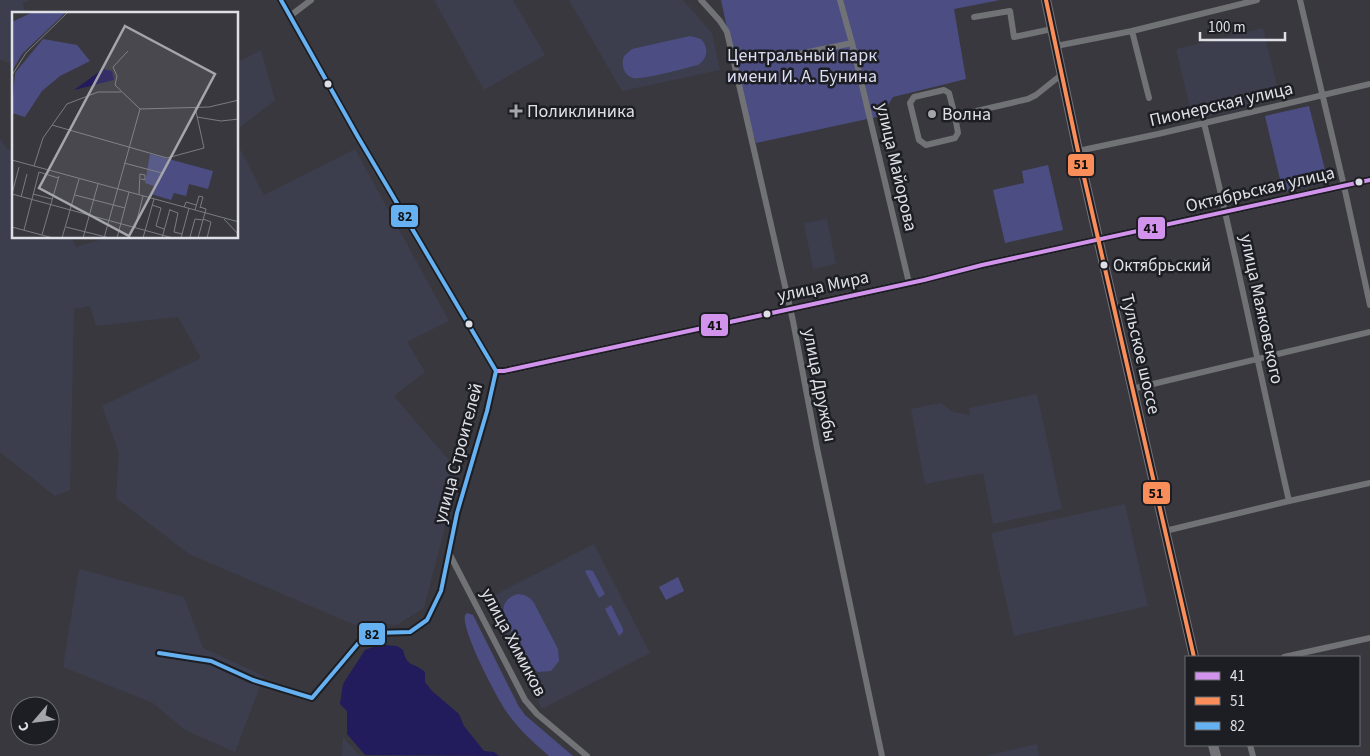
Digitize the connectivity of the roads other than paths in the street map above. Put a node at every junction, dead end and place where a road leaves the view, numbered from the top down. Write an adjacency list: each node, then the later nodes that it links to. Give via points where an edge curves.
1 (281, 0): 8 (street, улица Строителей)
2 (311, 0): 8 (street)
3 (701, 0): 28 (street, улица Дружбы, via 727,32)
4 (840, 0): 12 (street, улица Майорова)
5 (1046, 0): 10 (main road, Тульское шоссе)
6 (1257, 0): 11 (street)
7 (1300, 0): 17 (street)
8 (290, 16): 31 (street, улица Строителей)
9 (974, 17): 10 (street, via 1010,11 1014,37)
10 (1052, 30): 13 (main road, Тульское шоссе)
11 (1132, 31): 13 (street); 18 (street)
12 (852, 43): 14 (street); 26 (street, улица Майорова)
13 (1056, 46): 15 (main road, Тульское шоссе)
14 (799, 54)
15 (1061, 75): 19 (street, via 1028,99); 21 (main road, Тульское шоссе)
16 (1370, 84): 17 (street, Пионерская улица)
17 (1323, 96): 20 (street, Пионерская улица); 23 (street)
18 (1149, 98)
19 (955, 116): 19 (street, via 958,133 955,138 926,145 919,140 910,103 914,97 944,90 949,93)
20 (1204, 123): 21 (street, Пионерская улица); 24 (street, улица Маяковского)
21 (1078, 151): 25 (main road, Тульское шоссе)
22 (1370, 180): 23 (street, Октябрьская улица)
23 (1344, 186): 24 (street, Октябрьская улица); 27 (street)
24 (1226, 212): 25 (street, Октябрьская улица); 30 (street, улица Маяковского)
25 (1098, 240): 26 (street, улица Мира); 32 (main road, Тульское шоссе)
26 (908, 283): 28 (street, улица Мира)
27 (1370, 305)
28 (790, 308): 31 (street, улица Мира); 42 (street, улица Дружбы)
29 (1370, 332): 30 (street)
30 (1256, 359): 32 (street); 34 (street, улица Маяковского)
31 (496, 371): 36 (street, улица Строителей)
32 (1132, 389): 35 (main road, Тульское шоссе)
33 (1370, 483): 34 (street)
34 (1289, 500): 35 (street)
35 (1166, 531): 39 (main road, Тульское шоссе)
36 (449, 552): 38 (street, улица Строителей, via 441,591 427,620 410,632 374,633 361,640 312,698 253,680 212,661); 41 (street, улица Химиков, via 525,700)
37 (1370, 638): 40 (street)
38 (159, 653)
39 (1194, 656)
40 (1289, 656)
41 (587, 756)
42 (882, 756)

